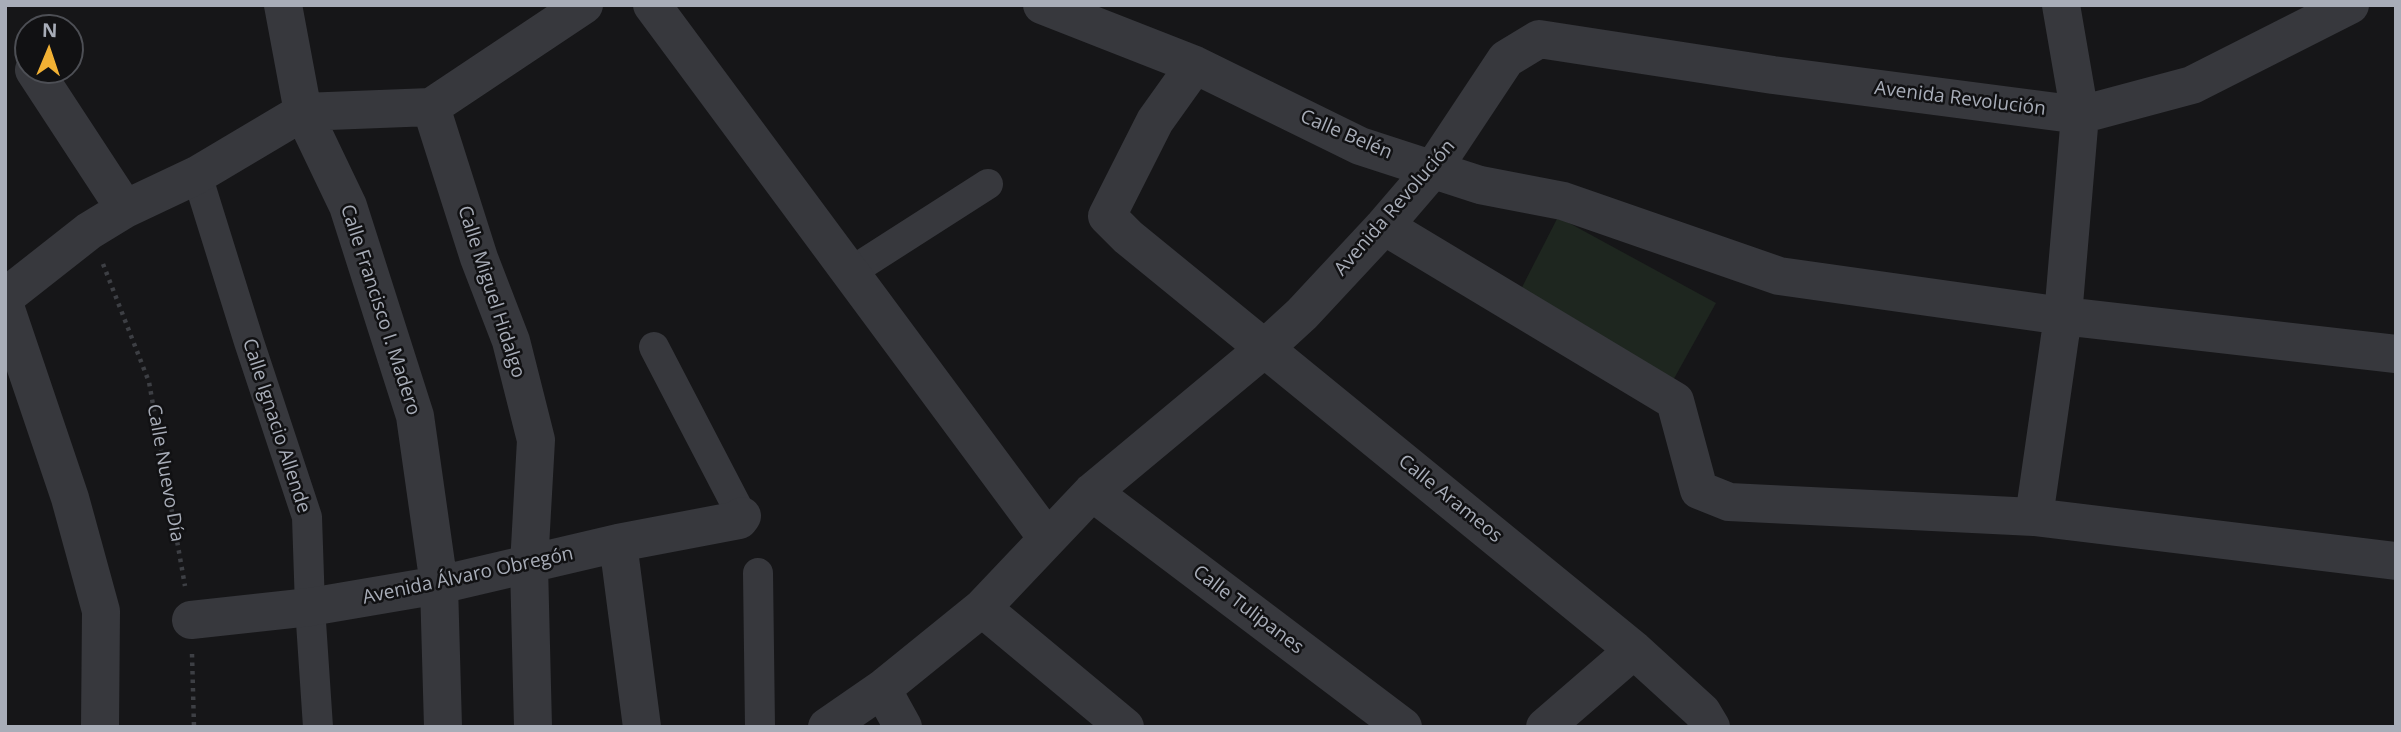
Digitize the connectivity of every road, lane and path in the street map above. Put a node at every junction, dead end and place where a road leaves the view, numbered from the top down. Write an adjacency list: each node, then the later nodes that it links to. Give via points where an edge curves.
1 (283, 5): 10 (street, Calle Francisco I. Madero)
2 (584, 5): 9 (street)
3 (652, 5): 18 (street)
4 (1042, 5): 7 (street, Calle Belén)
5 (2060, 5): 11 (street)
6 (2350, 5): 11 (street, Avenida Revolución, via 2192,85)
7 (1195, 65): 12 (street, Calle Belén, via 1360,146); 23 (street, Calle Arameos, via 1155,121 1107,216)
8 (43, 84): 15 (street)
9 (431, 107): 10 (street); 31 (street, Calle Miguel Hidalgo, via 479,258 512,341 536,440)
10 (303, 111): 13 (street); 33 (street, Calle Francisco I. Madero, via 348,206 415,416)
11 (2080, 115): 12 (street, Avenida Revolución, via 1539,39 1506,59); 21 (street)
12 (1433, 169): 16 (street, Avenida Revolución); 21 (street, Calle Belén, via 1480,185 1563,201 1779,276)
13 (197, 175): 15 (street); 34 (street, Calle Ignacio Allende, via 307,517)
14 (988, 184): 18 (street)
15 (125, 209): 17 (street)
16 (1384, 226): 23 (street, Avenida Revolución); 27 (street, via 1675,401 1699,490 1729,502)
17 (89, 230): 19 (street); 36 (path, Calle Nuevo Día, via 149,382)
18 (849, 273): 28 (street)
19 (5, 296)
20 (5, 306): 39 (street, via 70,498 101,611)
21 (2063, 316): 24 (street, Calle Belén); 27 (street)
22 (654, 347): 26 (street)
23 (1265, 348): 25 (street, Avenida Revolución); 37 (street, Calle Arameos)
24 (2396, 354)
25 (1092, 492): 28 (street, Avenida Revolución); 49 (street, Calle Tulipanes)
26 (742, 516): 29 (street, Avenida Álvaro Obregón)
27 (2034, 517): 30 (street)
28 (1047, 538): 35 (street, Avenida Revolución)
29 (618, 543): 31 (street, Avenida Álvaro Obregón); 44 (street)
30 (2396, 561)
31 (529, 565): 33 (street, Avenida Álvaro Obregón); 43 (street, Calle Miguel Hidalgo)
32 (758, 573): 45 (street)
33 (439, 585): 34 (street, Avenida Álvaro Obregón); 42 (street, Calle Francisco I. Madero)
34 (310, 607): 36 (street, Avenida Álvaro Obregón); 41 (street, Calle Ignacio Allende)
35 (982, 608): 38 (street, Avenida Revolución); 48 (street)
36 (191, 620): 40 (path, Calle Nuevo Día)
37 (1634, 650): 50 (street); 51 (street, Calle Arameos, via 1702,712)
38 (882, 689): 46 (street, Avenida Revolución); 47 (street)
39 (100, 727)
40 (194, 727)
41 (318, 727)
42 (443, 727)
43 (533, 727)
44 (642, 727)
45 (760, 727)
46 (827, 727)
47 (903, 727)
48 (1125, 727)
49 (1403, 727)
50 (1545, 727)
51 (1711, 727)

